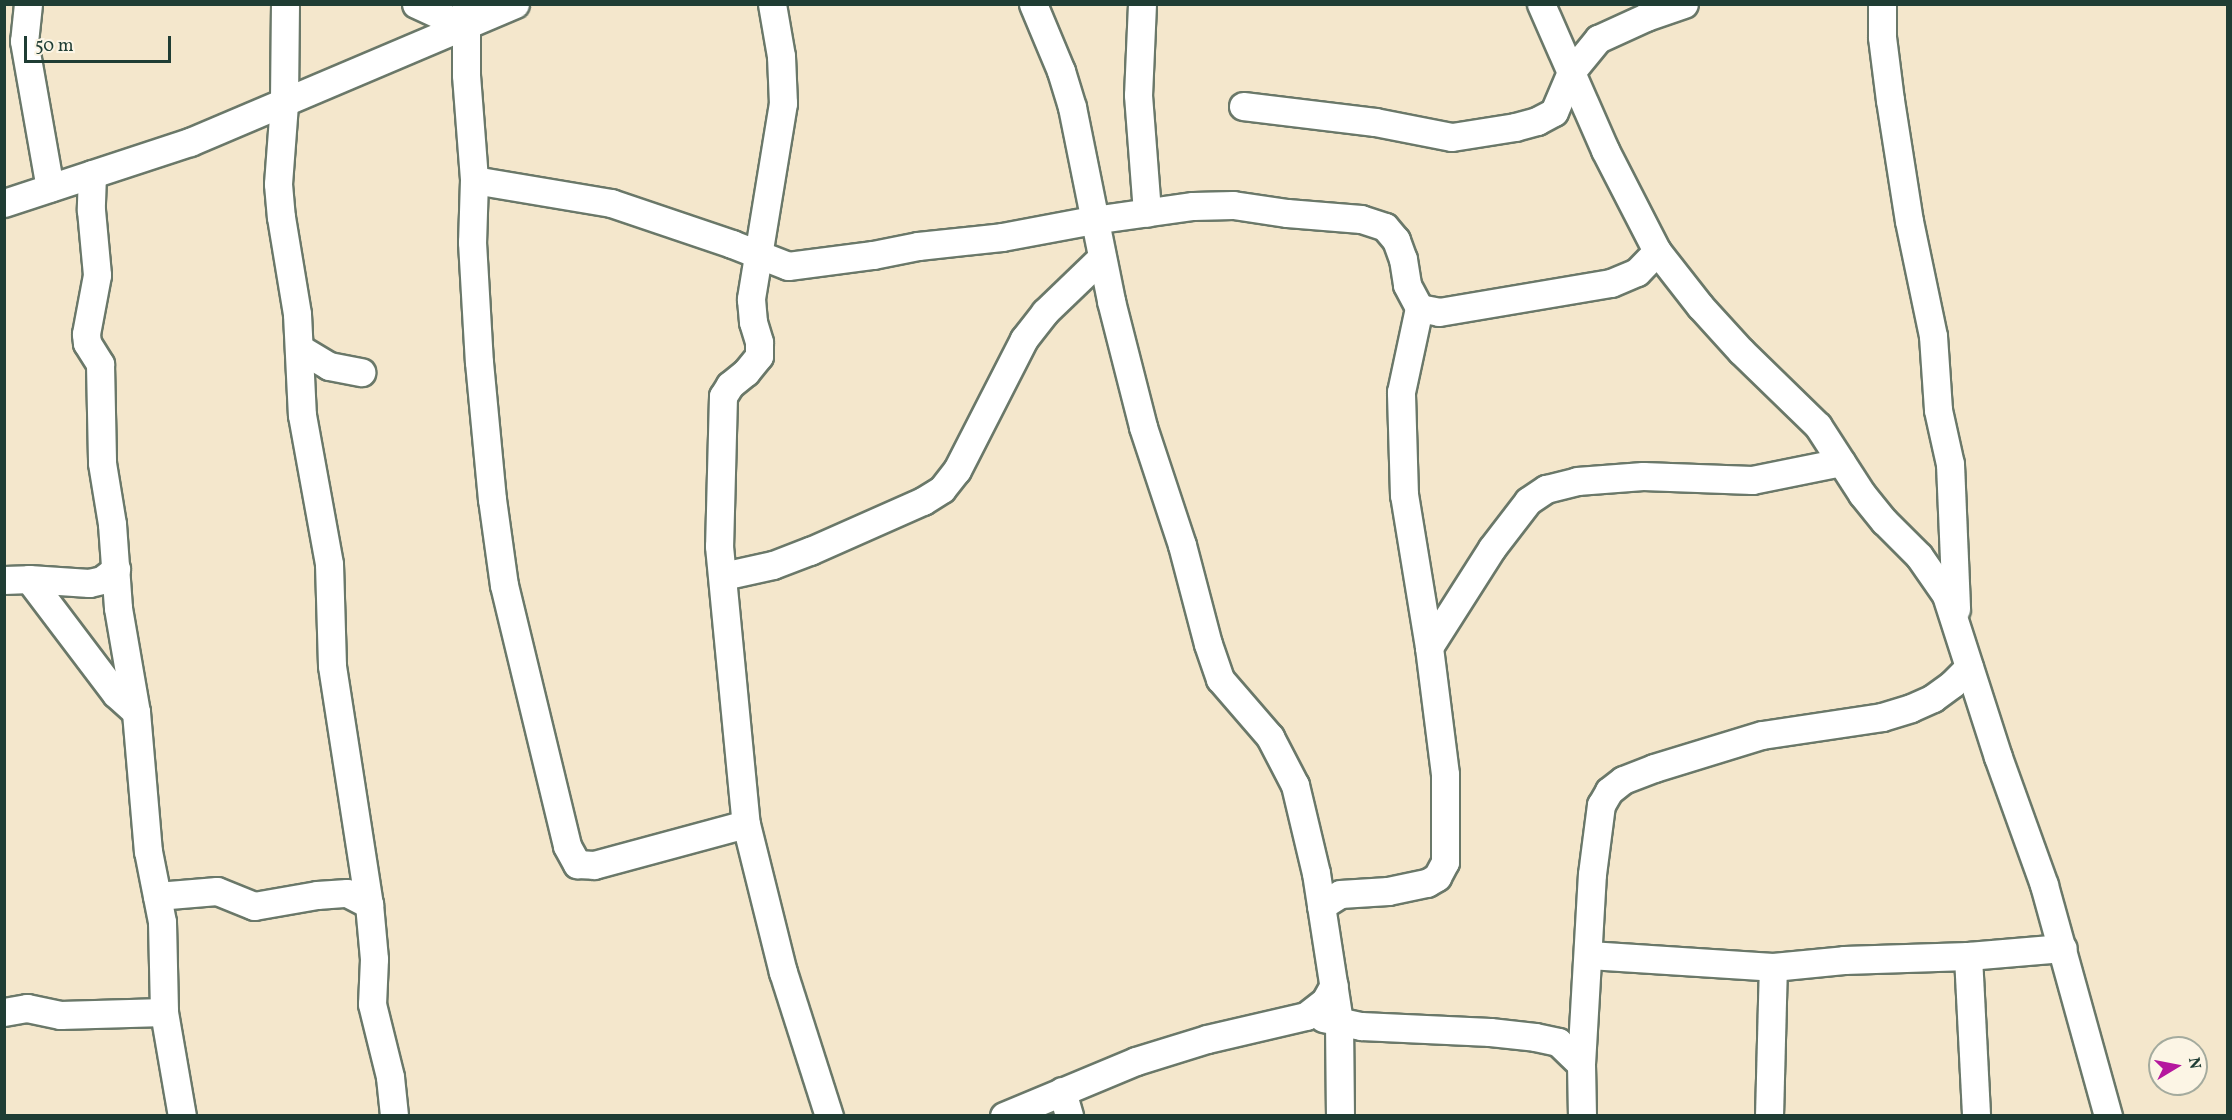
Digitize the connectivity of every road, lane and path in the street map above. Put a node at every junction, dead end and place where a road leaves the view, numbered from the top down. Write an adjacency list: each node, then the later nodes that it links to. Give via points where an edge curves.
1 (28, 4): 18 (street, via 24,41)
2 (285, 4): 14 (street)
3 (416, 4): 11 (street)
4 (515, 4): 11 (street)
5 (772, 4): 23 (street, via 781,56 783,103)
6 (1034, 4): 21 (street, via 1072,107)
7 (1142, 4): 20 (street, via 1138,95)
8 (1684, 4): 12 (street)
9 (1882, 4): 32 (street, via 1890,100 1933,336 1938,410 1950,464)
10 (1538, 8): 12 (street, via 1572,30); 13 (street)
11 (466, 16): 14 (street); 17 (street)
12 (1598, 39): 13 (street)
13 (1571, 72): 15 (street, via 1554,112 1515,127 1452,137 1375,122); 22 (street, via 1605,150)
14 (284, 104): 16 (street, via 190,142); 26 (street, via 278,184)
15 (1243, 106)
16 (92, 174): 18 (street); 29 (street, via 97,274 86,334 100,364 102,463)
17 (474, 180): 23 (street, via 610,203); 36 (street, via 472,242 477,330 493,508 504,585 567,846 577,864 594,865)
18 (50, 188): 19 (street)
19 (4, 203)
20 (1147, 213): 21 (street); 25 (street, via 1233,205 1361,219 1385,227 1396,240 1407,285)
21 (1093, 220): 23 (street, via 819,264 788,266); 24 (street)
22 (1657, 251): 25 (street, via 1637,272 1611,283 1438,312); 28 (street, via 1741,351 1818,426)
23 (760, 255): 30 (street, via 751,299 759,356 723,396 719,546)
24 (1100, 259): 30 (street, via 1024,339 957,470 942,489 810,551 773,565); 39 (street, via 1143,426 1217,670 1270,737 1295,785)
25 (1419, 308): 33 (street, via 1401,392 1404,495)
26 (299, 348): 27 (street, via 328,366); 38 (street, via 302,415 329,564 332,666)
27 (361, 372)
28 (1841, 462): 32 (street, via 1884,521 1936,578); 33 (street, via 1752,480 1643,476 1577,481 1546,489 1528,501 1492,548)
29 (116, 569): 31 (street, via 89,584); 35 (street, via 118,608)
30 (723, 576): 36 (street)
31 (17, 580): 35 (street)
32 (1956, 622): 34 (street)
33 (1429, 647): 39 (street, via 1445,774 1445,862 1437,877 1427,883 1388,891 1340,894)
34 (1969, 667): 40 (street); 41 (street, via 1933,698 1911,708 1882,717 1762,735 1623,780 1601,805 1592,874)
35 (136, 712): 37 (street, via 148,851)
36 (746, 824): 53 (street, via 783,972)
37 (157, 896): 38 (street, via 218,891 254,906 347,893); 46 (street, via 162,922)
38 (369, 904): 52 (street, via 374,959 372,1004 390,1077)
39 (1321, 906): 44 (street)
40 (2063, 948): 42 (street); 59 (street)
41 (1589, 955): 43 (street); 49 (street)
42 (1968, 956): 43 (street, via 1899,956); 58 (street)
43 (1773, 967): 57 (street)
44 (1334, 985): 47 (street, via 1325,1001); 48 (street)
45 (4, 1012): 46 (street, via 27,1008 60,1015)
46 (164, 1012): 51 (street)
47 (1306, 1016): 48 (street); 50 (street, via 1207,1039 1137,1061)
48 (1339, 1022): 49 (street, via 1535,1037 1558,1042); 55 (street)
49 (1581, 1064): 56 (street)
50 (1066, 1103): 54 (street)
51 (182, 1116)
52 (394, 1116)
53 (829, 1116)
54 (1004, 1116)
55 (1340, 1116)
56 (1582, 1116)
57 (1768, 1116)
58 (1976, 1116)
59 (2108, 1116)

